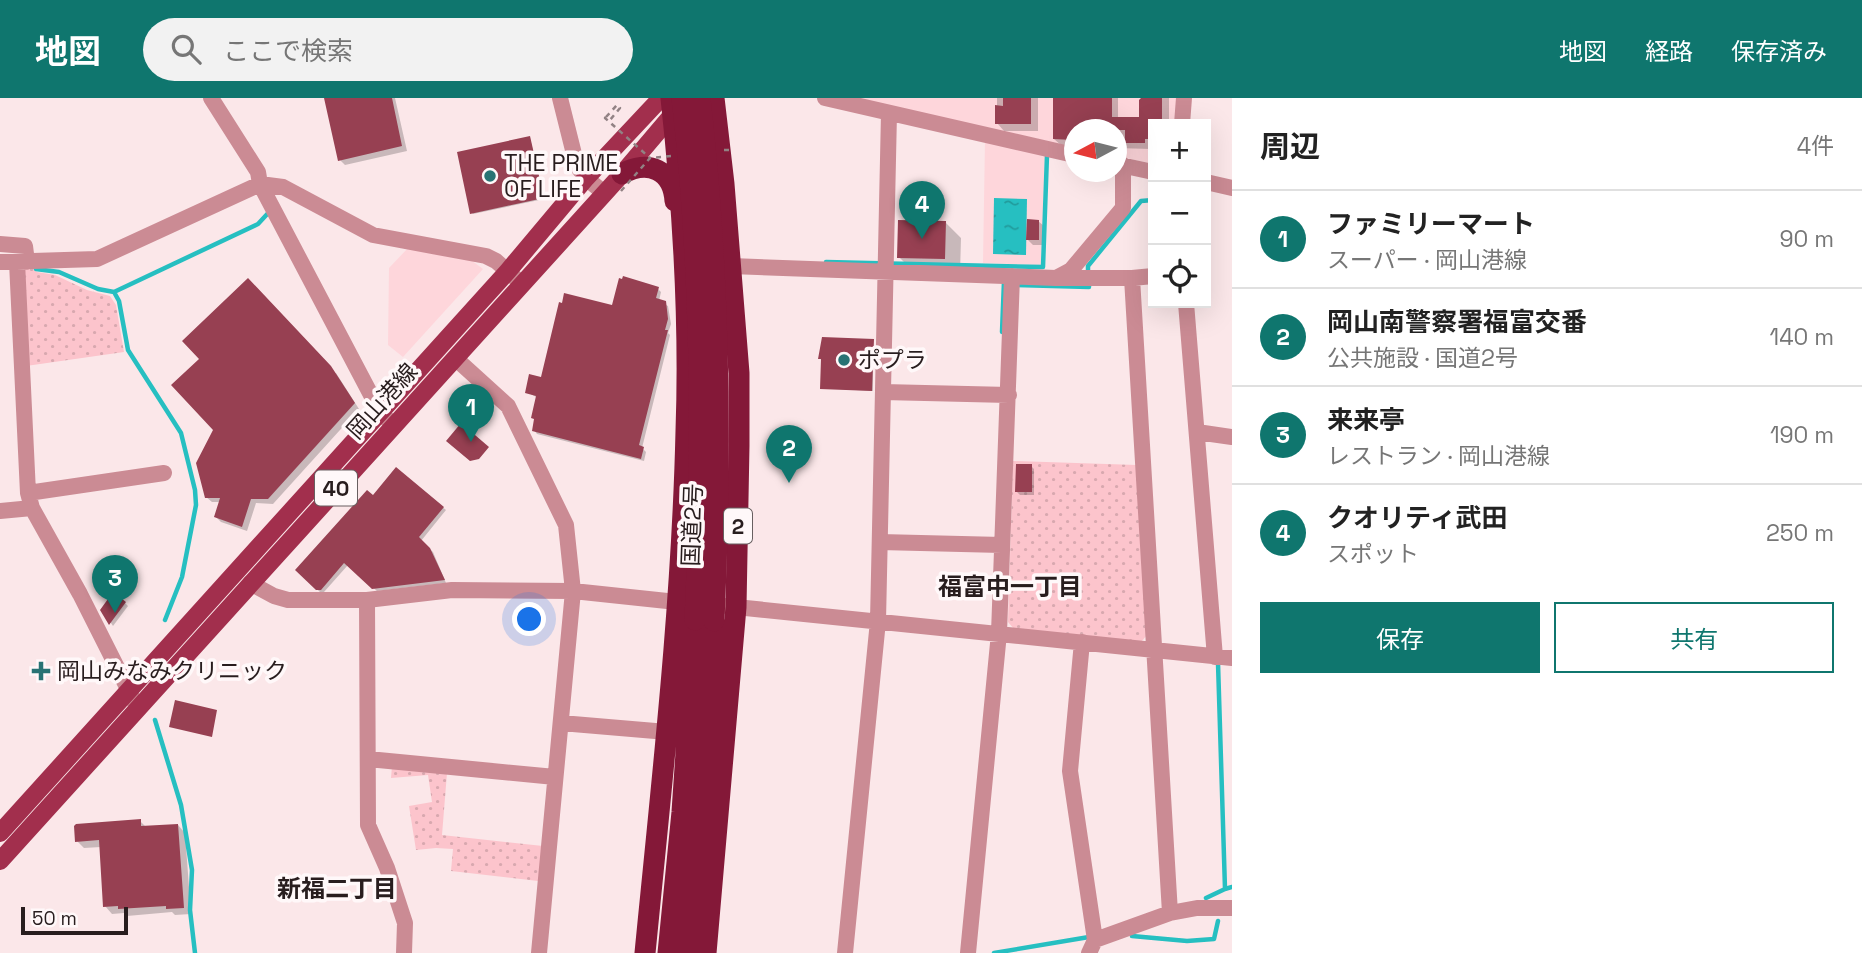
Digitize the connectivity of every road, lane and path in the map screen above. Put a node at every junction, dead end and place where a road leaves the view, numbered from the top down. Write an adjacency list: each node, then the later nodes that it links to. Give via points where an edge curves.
1 (211, 98): 17 (street, via 258,172)
2 (560, 98): 15 (street, via 573,155)
3 (688, 98): 8 (main road, 岡山港線 / 40)
4 (700, 98): 50 (highway, 国道2号 / 2, bridge, via 717,280 720,450)
5 (714, 98): 24 (highway, 2)
6 (825, 98): 9 (street)
7 (1184, 98): 10 (street)
8 (672, 102): 15 (main road, 岡山港線 / 40); 19 (main road, 岡山港線 / 40); 32 (highway); 50 (highway, 国道2号 / 2, bridge, via 697,278)
9 (889, 113): 12 (street); 25 (street)
10 (1182, 119)
11 (610, 120): 19 (path, bridge, via 620,108 617,105 605,118 650,158)
12 (1064, 153)
13 (1127, 166): 14 (street)
14 (1148, 171)
15 (586, 178): 19 (street); 26 (main road, 岡山港線 / 40)
16 (1121, 182): 28 (street, via 1123,208 1071,270)
17 (260, 184): 22 (street, via 97,259); 26 (street, via 283,187 373,235 486,256); 37 (street)
18 (1211, 184): 20 (street)
19 (616, 186): 31 (main road, 岡山港線 / 40); 32 (highway, via 631,169 649,168 666,175 673,185 679,271)
20 (1232, 188)
21 (0, 244): 22 (street, via 25,246)
22 (27, 258): 23 (street); 41 (street)
23 (0, 262)
24 (731, 266): 25 (street); 49 (highway, 2, via 739,373)
25 (885, 266): 30 (street); 35 (street)
26 (508, 271): 31 (street); 37 (main road, 岡山港線 / 40)
27 (1148, 276): 29 (street)
28 (1056, 278): 29 (street); 30 (street)
29 (1132, 278): 54 (street)
30 (1008, 279): 36 (street)
31 (522, 284): 34 (main road, 岡山港線 / 40)
32 (685, 293): 48 (highway, via 687,430)
33 (1186, 308): 38 (street)
34 (455, 358): 37 (main road, 岡山港線 / 40); 46 (street, via 508,406 566,525)
35 (883, 392): 36 (street); 43 (street)
36 (1003, 395): 44 (street)
37 (387, 419): 45 (main road, 岡山港線 / 40); 56 (main road, 岡山港線 / 40)
38 (1200, 432): 39 (street); 55 (street)
39 (1232, 437)
40 (164, 473): 41 (street)
41 (29, 500): 42 (street); 56 (street)
42 (0, 511)
43 (880, 542): 44 (street); 51 (street)
44 (997, 545): 52 (street)
45 (250, 583): 47 (street, via 288,600); 57 (main road, 岡山港線 / 40)
46 (573, 591): 47 (street, via 452,590); 48 (street); 58 (street)
47 (368, 600): 60 (street)
48 (677, 602): 49 (street); 59 (highway)
49 (736, 607): 51 (street); 72 (highway, 2)
50 (705, 620): 70 (highway, 国道2号 / 2); 71 (highway, 国道2号 / 2, via 701,812)
51 (878, 621): 52 (street); 73 (street)
52 (999, 633): 53 (street); 74 (street)
53 (1082, 642): 54 (street); 66 (street, via 1070,771)
54 (1154, 649): 55 (street); 65 (street)
55 (1224, 658)
56 (130, 690): 57 (street); 62 (main road, 岡山港線 / 40)
57 (138, 709): 63 (main road, 岡山港線 / 40)
58 (561, 723): 59 (street); 61 (street)
59 (667, 733): 69 (highway)
60 (368, 759): 61 (street); 67 (street, via 368,825 405,923)
61 (555, 778): 68 (street)
62 (0, 832)
63 (0, 861)
64 (1232, 908): 65 (street)
65 (1170, 913): 66 (street)
66 (1092, 947)
67 (404, 953)
68 (539, 953)
69 (645, 953)
70 (668, 953)
71 (688, 953)
72 (706, 953)
73 (845, 953)
74 (968, 953)

